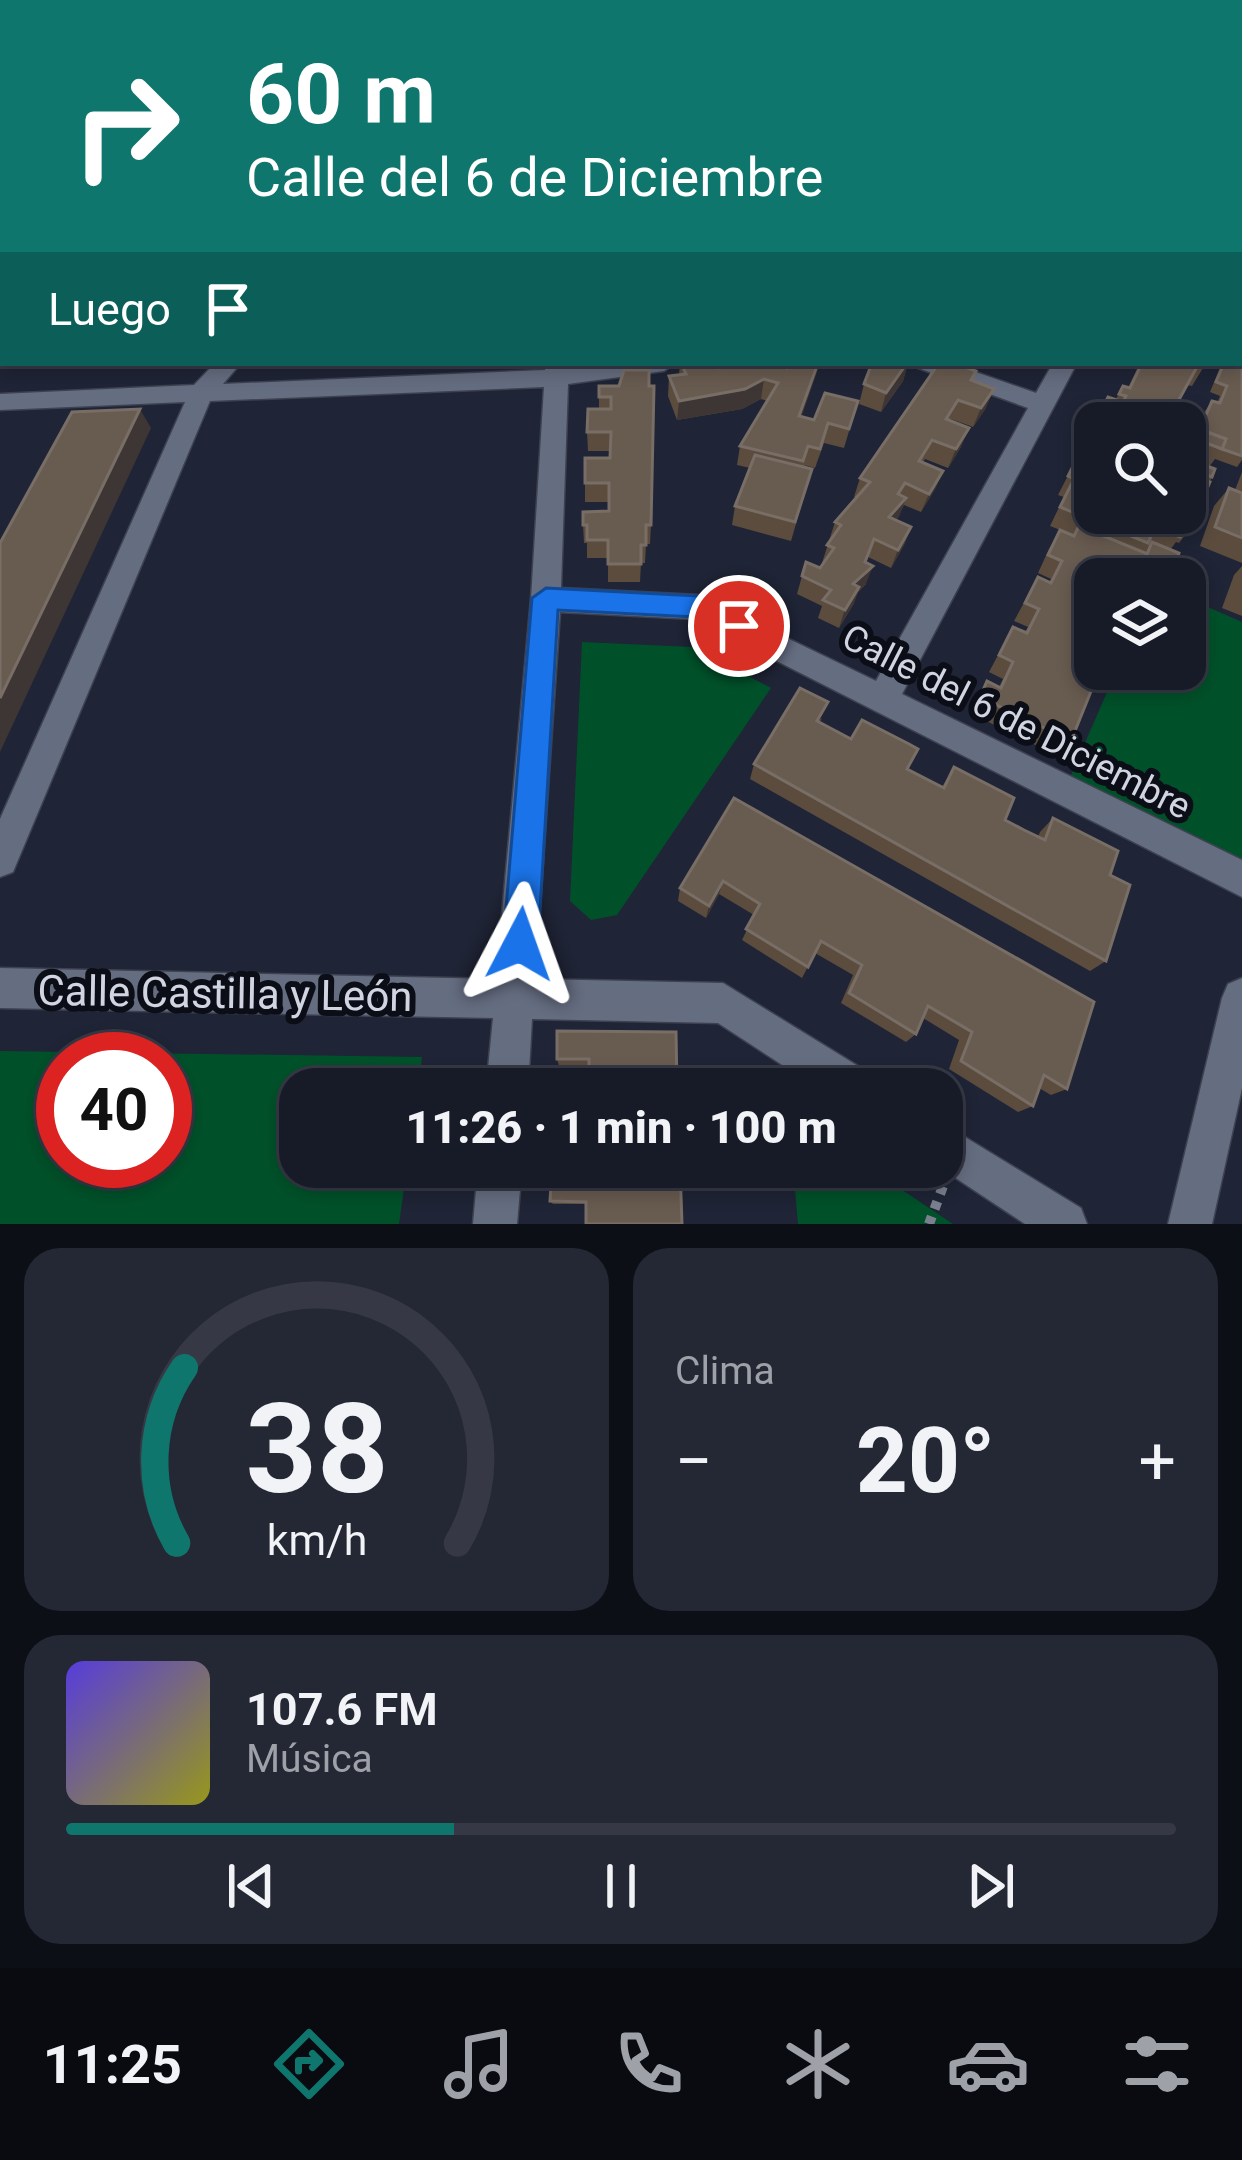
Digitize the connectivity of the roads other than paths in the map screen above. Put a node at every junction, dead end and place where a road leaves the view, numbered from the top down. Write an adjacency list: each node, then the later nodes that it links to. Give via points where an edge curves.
1 (226, 366): 6 (street)
2 (618, 366): 5 (street)
3 (934, 366): 8 (street)
4 (1064, 366): 8 (street)
5 (556, 370): 6 (street); 9 (street)
6 (201, 393): 7 (street); 11 (street)
7 (0, 401)
8 (1044, 406): 10 (street)
9 (546, 598): 10 (street, Calle del 6 de Diciembre, via 698,607); 15 (street)
10 (884, 697): 12 (street, Calle del 6 de Diciembre)
11 (0, 860)
12 (1242, 879)
13 (0, 988): 15 (street, Calle Castilla y León)
14 (1242, 998): 22 (street)
15 (515, 1000): 16 (street); 17 (street, Calle Castilla y León, via 723,1003)
16 (509, 1068)
17 (824, 1068)
18 (963, 1158): 21 (street)
19 (498, 1188): 20 (street)
20 (495, 1224)
21 (1065, 1224)
22 (1190, 1224)

